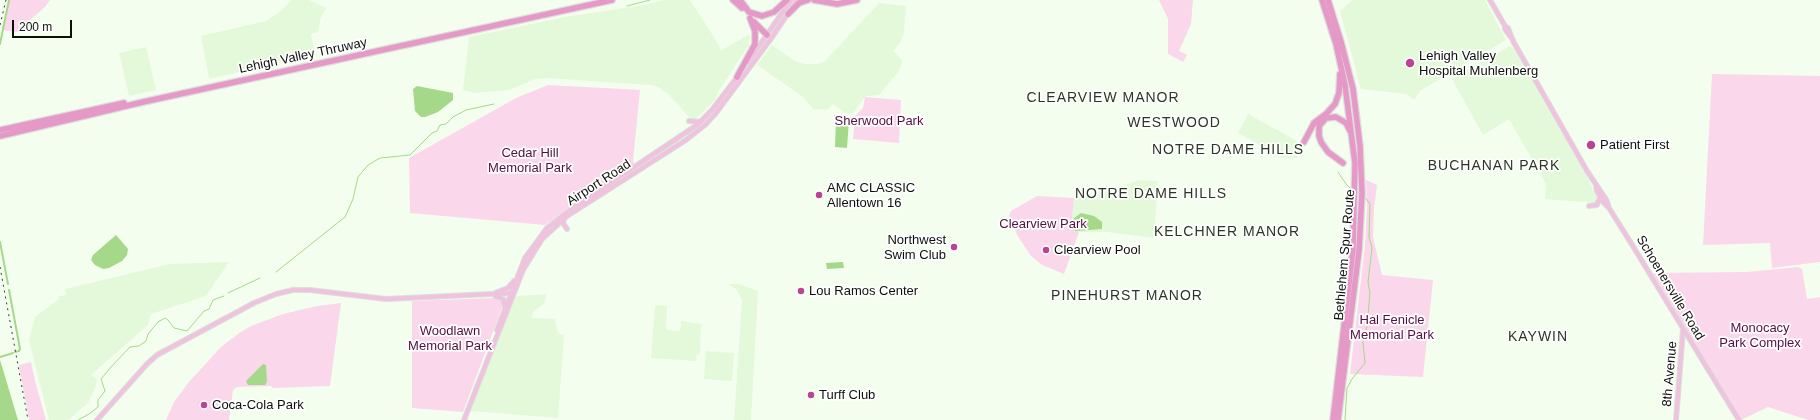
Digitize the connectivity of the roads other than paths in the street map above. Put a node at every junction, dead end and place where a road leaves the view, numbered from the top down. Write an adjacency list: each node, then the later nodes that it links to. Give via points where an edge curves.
1 (597, 0): 19 (highway, Lehigh Valley Thruway)
2 (612, 0): 19 (highway, Lehigh Valley Thruway)
3 (733, 0): 17 (highway)
4 (740, 0): 5 (highway, via 749,12 762,16 772,13)
5 (787, 0)
6 (791, 0): 18 (main road, Airport Road)
7 (797, 0): 16 (main road, Airport Road)
8 (808, 0): 16 (highway, via 797,5)
9 (814, 0): 12 (highway, via 837,4)
10 (825, 0): 11 (highway)
11 (851, 0)
12 (857, 0)
13 (1322, 0): 21 (highway, Bethlehem Spur Route)
14 (1328, 0): 46 (highway, Bethlehem Spur Route, via 1342,42 1353,89 1360,146 1362,193 1359,250)
15 (1490, 0): 30 (main road, Schoenersville Road)
16 (788, 14): 34 (main road, Airport Road, via 716,114 701,129)
17 (750, 18): 18 (highway); 22 (highway, via 756,31 755,44)
18 (767, 35): 22 (main road, Airport Road)
19 (411, 42): 20 (highway, Lehigh Valley Thruway)
20 (401, 45): 26 (highway, Lehigh Valley Thruway); 27 (highway, Lehigh Valley Thruway)
21 (1338, 52): 23 (highway, via 1338,98 1329,112 1314,123 1304,142); 28 (highway, Bethlehem Spur Route, via 1350,110)
22 (737, 77): 25 (main road, Airport Road)
23 (1323, 120): 28 (highway, via 1331,116 1342,120 1350,131); 29 (highway, via 1319,128 1321,142 1328,152)
24 (689, 121): 25 (main road)
25 (701, 122): 36 (main road, Airport Road, via 558,218 533,246)
26 (0, 130)
27 (0, 136)
28 (1353, 147): 45 (highway, Bethlehem Spur Route, via 1353,249)
29 (1343, 163)
30 (1596, 185): 31 (main road, Schoenersville Road); 33 (main road, Schoenersville Road)
31 (1600, 196): 32 (main road, via 1597,205); 33 (main road, Schoenersville Road)
32 (1589, 206)
33 (1609, 208): 40 (main road, Schoenersville Road)
34 (564, 218): 35 (main road, via 563,223); 37 (main road, Airport Road, via 537,246)
35 (567, 229)
36 (516, 278): 37 (main road, Airport Road); 38 (main road, via 508,288)
37 (512, 293): 38 (main road); 39 (main road, Airport Road); 44 (main road, Airport Road)
38 (489, 294): 39 (main road, via 502,298); 43 (main road, via 386,300 300,290 276,294 260,300 158,355)
39 (505, 308): 44 (main road, Airport Road)
40 (1683, 330): 41 (main road, Schoenersville Road); 42 (main road, 8th Avenue)
41 (1694, 346): 42 (main road); 48 (main road, Schoenersville Road)
42 (1682, 349): 47 (main road, 8th Avenue)
43 (97, 420)
44 (463, 420)
45 (1333, 420)
46 (1338, 420)
47 (1676, 420)
48 (1739, 420)

